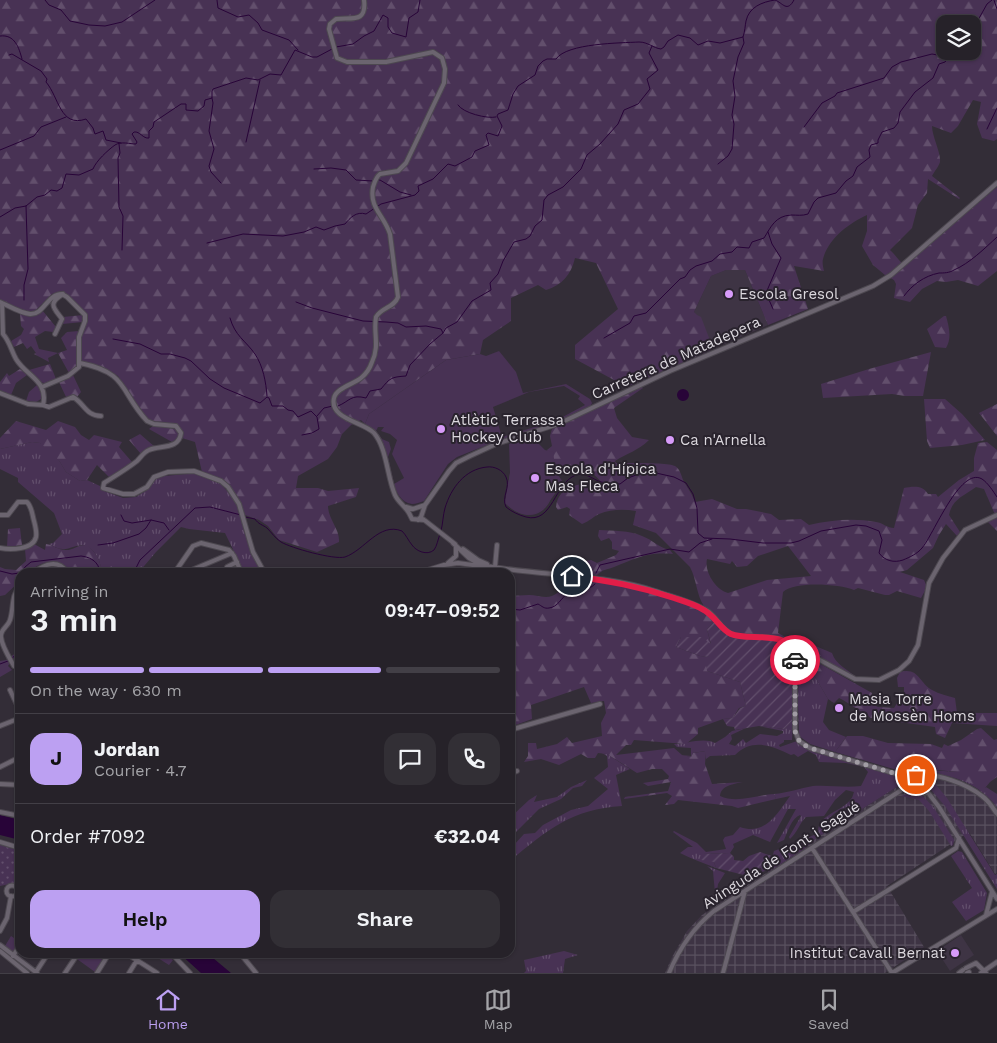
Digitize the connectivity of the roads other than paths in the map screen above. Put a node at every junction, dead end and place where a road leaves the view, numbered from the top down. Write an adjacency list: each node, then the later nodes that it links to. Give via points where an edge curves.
1 (364, 0): 13 (street, via 365,9 360,17 331,22 329,29 339,60 382,62 433,52 443,61 446,75 406,163 398,171 380,174 375,181 372,198 390,234 399,293 394,304 380,311 375,321 377,345 372,362 361,378 337,393 334,400 341,416 365,426 378,439 394,494)
2 (997, 183): 12 (street, Carretera de Matadepera, via 884,280 670,371 558,424 470,456 452,467)
3 (63, 294): 4 (street, via 53,296 33,314); 5 (street, via 53,305 62,319); 7 (street, via 85,317 79,337)
4 (1, 303): 6 (street)
5 (55, 334)
6 (2, 335): 8 (street, via 8,339 17,360)
7 (80, 363): 8 (street, via 68,376); 36 (street, via 102,368 117,377 147,421 176,426 181,433 180,438 169,446 146,452 104,483 104,488 131,494 147,487 160,474 194,471 225,484 238,501 253,552)
8 (42, 388): 10 (street, via 45,393)
9 (0, 393): 10 (street, via 28,404)
10 (43, 405): 11 (street, via 52,406 73,397 89,413)
11 (101, 416)
12 (425, 505): 14 (street); 18 (street, Carretera de Matadepera)
13 (404, 506): 14 (street); 15 (street)
14 (415, 509): 15 (street); 18 (street)
15 (410, 514): 18 (street, via 412,519)
16 (0, 515): 21 (street, via 10,514 18,502 27,502 31,506 36,535 34,542 26,546)
17 (996, 516): 41 (street, via 965,530 943,558 929,583 918,645 909,662 894,674 874,680 855,679 803,651)
18 (423, 518): 19 (street)
19 (454, 544): 22 (street); 24 (street); 27 (street, via 455,557)
20 (497, 545): 29 (street)
21 (0, 548)
22 (462, 549): 24 (street); 29 (street)
23 (232, 553): 25 (street); 32 (street, via 197,544); 33 (street)
24 (472, 560): 26 (street); 28 (street)
25 (237, 562): 34 (street); 35 (street)
26 (465, 563): 27 (street); 28 (street)
27 (444, 565): 37 (street)
28 (487, 566): 29 (street)
29 (494, 566): 38 (street)
30 (40, 568): 31 (street, via 53,564)
31 (62, 568)
32 (178, 568)
33 (196, 568)
34 (227, 568)
35 (239, 568)
36 (262, 568)
37 (434, 568)
38 (510, 568)
39 (515, 569): 41 (street, via 645,588 700,607 731,634 770,637 787,644)
40 (15, 592): 43 (street, via 10,620 1,632)
41 (794, 652): 53 (street, via 795,730 799,741 810,748)
42 (0, 654): 43 (street)
43 (7, 655): 44 (street)
44 (15, 666)
45 (10, 690): 46 (street)
46 (15, 700)
47 (600, 704): 50 (street)
48 (15, 720): 49 (street)
49 (0, 726)
50 (515, 729)
51 (15, 760): 52 (street)
52 (0, 766)
53 (900, 775): 54 (street); 58 (street)
54 (912, 775): 56 (street); 58 (street)
55 (928, 775): 56 (street); 57 (street); 66 (street, via 979,794)
56 (919, 776): 57 (street)
57 (922, 782): 61 (street); 64 (street)
58 (907, 783): 62 (street); 63 (street, Avinguda de Font i Sagué)
59 (0, 784): 60 (street)
60 (15, 785)
61 (918, 789): 62 (street); 64 (street)
62 (912, 790): 63 (street, Avinguda de Font i Sagué)
63 (900, 791): 71 (street, Avinguda de Font i Sagué)
64 (928, 794): 68 (street)
65 (0, 812): 67 (street)
66 (997, 814)
67 (15, 815)
68 (959, 838): 72 (street); 73 (street)
69 (0, 842): 70 (street)
70 (15, 846)
71 (812, 848): 77 (street, Avinguda de Font i Sagué); 86 (street)
72 (956, 848): 73 (street); 86 (street)
73 (966, 850): 78 (street)
74 (15, 886): 76 (street)
75 (0, 888): 76 (street)
76 (7, 889): 80 (street)
77 (743, 892): 81 (street, Avinguda de Font i Sagué); 83 (street)
78 (995, 892): 82 (street); 84 (street)
79 (15, 895): 80 (street)
80 (11, 896): 88 (street, via 7,920)
81 (734, 898): 83 (street); 113 (street, Avinguda de Font i Sagué, via 714,911 696,929 680,950)
82 (997, 899)
83 (741, 904): 114 (street)
84 (989, 905): 85 (street, via 991,910); 87 (street)
85 (995, 910): 87 (street)
86 (853, 912): 115 (street)
87 (986, 915): 115 (street)
88 (0, 931)
89 (0, 945): 92 (street)
90 (0, 951): 105 (street)
91 (15, 953): 92 (street)
92 (13, 956)
93 (16, 958): 106 (street)
94 (45, 958): 106 (street)
95 (75, 958): 107 (street)
96 (106, 958): 108 (street)
97 (134, 958): 100 (street)
98 (176, 958): 111 (street)
99 (244, 958): 112 (street)
100 (137, 960): 109 (street); 110 (street)
101 (996, 963): 102 (street); 104 (street)
102 (997, 969)
103 (965, 971): 104 (street, via 976,963)
104 (983, 972)
105 (27, 973)
106 (36, 973)
107 (65, 973)
108 (97, 973)
109 (129, 973)
110 (157, 973)
111 (190, 973)
112 (256, 973)
113 (669, 973)
114 (723, 973)
115 (892, 973)

